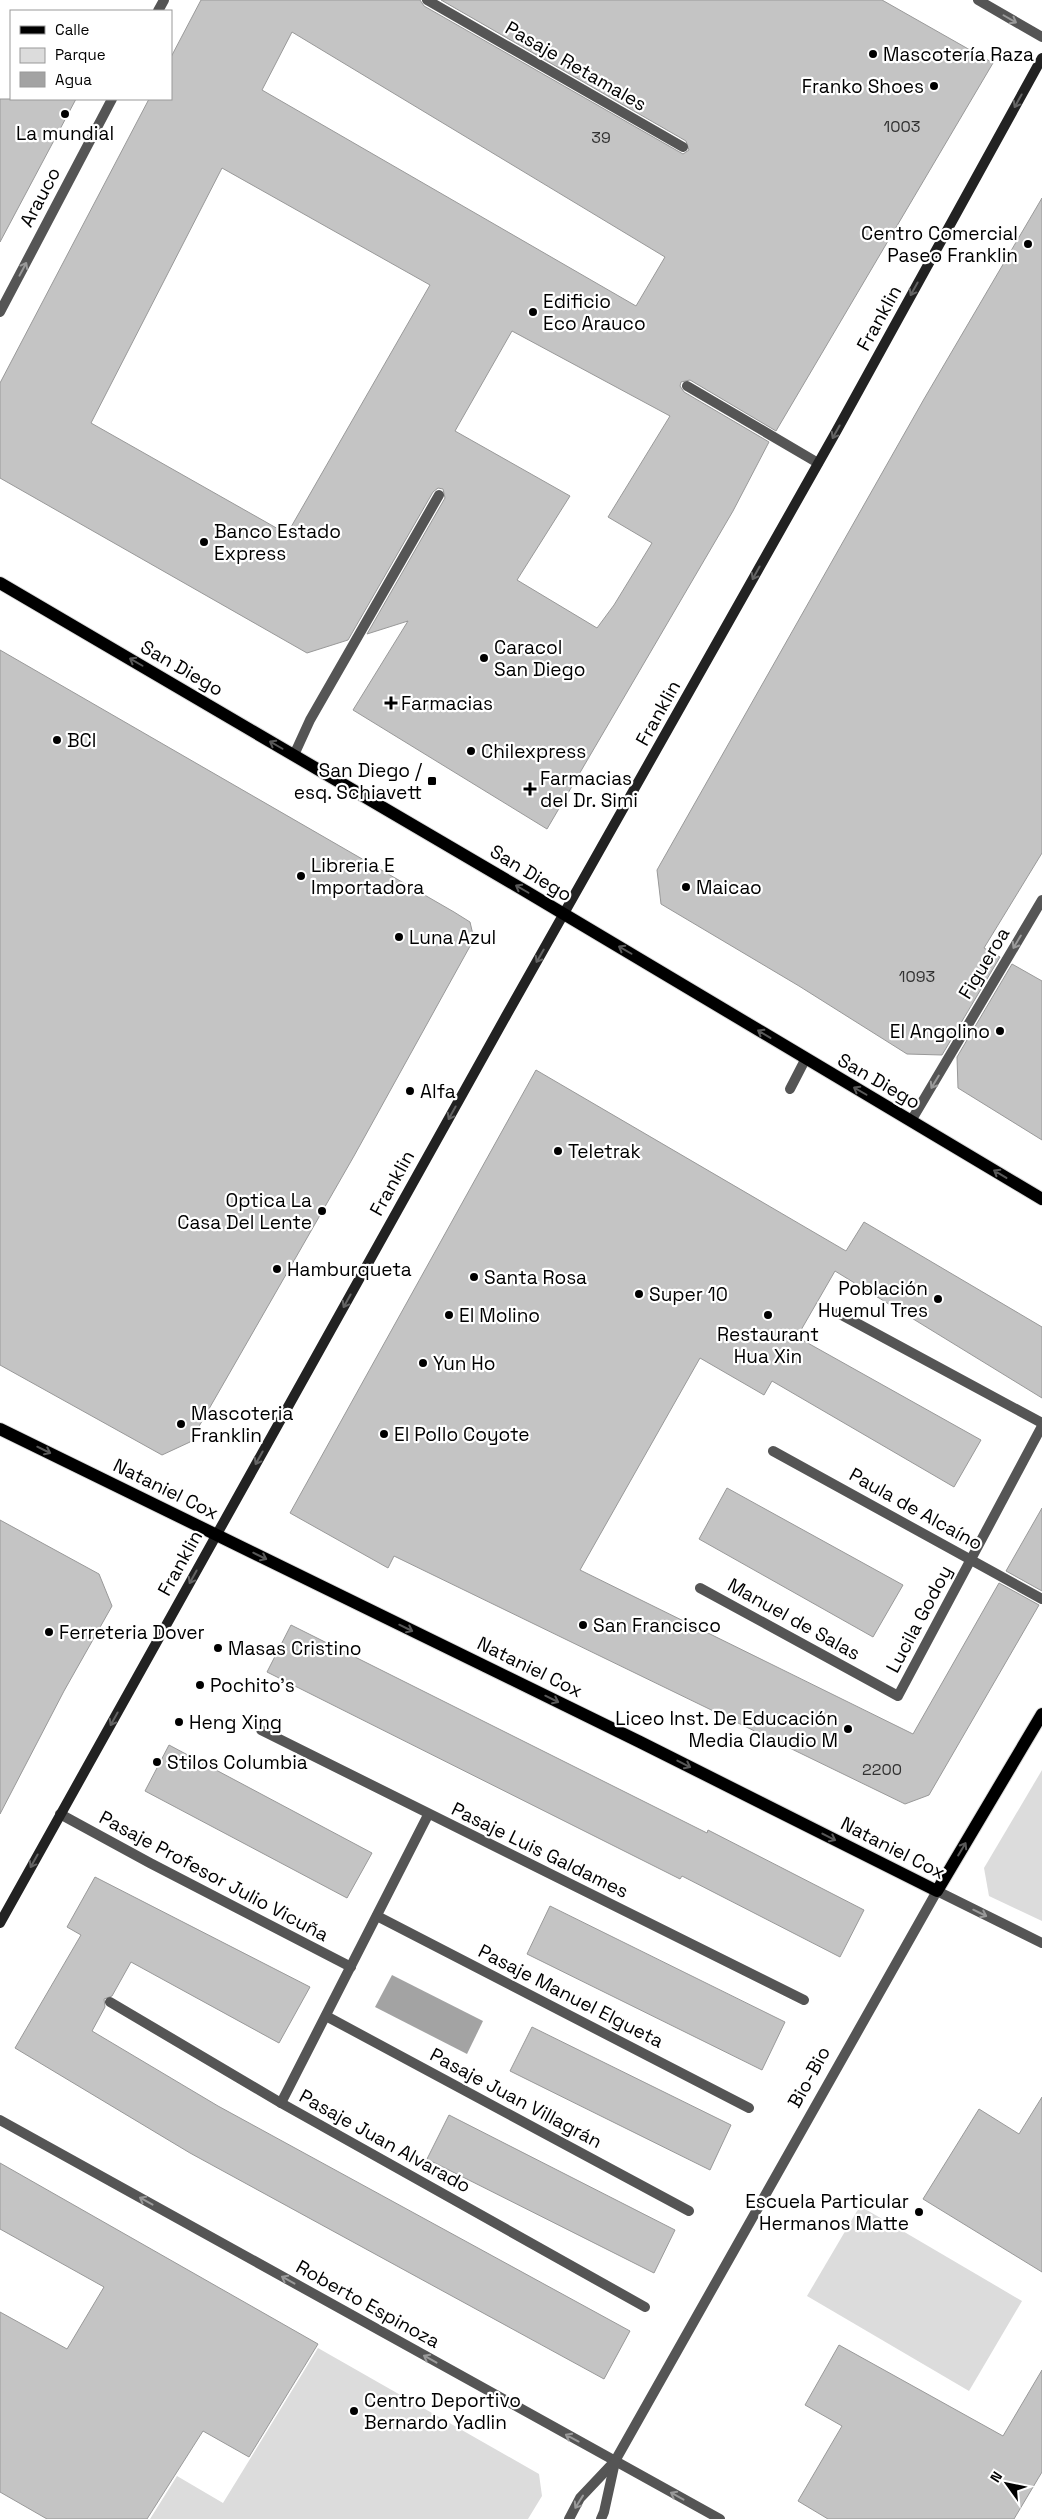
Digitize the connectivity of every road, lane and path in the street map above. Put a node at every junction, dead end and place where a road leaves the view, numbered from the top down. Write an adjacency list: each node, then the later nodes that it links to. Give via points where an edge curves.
1 (427, 0): 6 (street, Pasaje Retamales)
2 (978, 0): 3 (street, one-way to 3)
3 (1042, 37)
4 (1042, 58): 9 (main road, Franklin, one-way to 9)
5 (111, 100): 7 (street, Arauco, one-way to 5)
6 (683, 147)
7 (0, 312)
8 (687, 386): 9 (street)
9 (818, 463): 14 (main road, Franklin, one-way to 14)
10 (439, 494): 12 (street, via 310,720)
11 (0, 582): 12 (main road, San Diego, one-way to 11)
12 (294, 755): 14 (main road, San Diego, one-way to 12)
13 (1042, 900): 17 (street, Figueroa, one-way to 17)
14 (564, 914): 15 (main road, San Diego, one-way to 14); 23 (main road, Franklin, one-way to 23)
15 (805, 1060): 16 (street); 17 (main road, San Diego, one-way to 15)
16 (790, 1089)
17 (911, 1121): 18 (main road, San Diego, one-way to 17)
18 (1042, 1198)
19 (838, 1313): 20 (street)
20 (1042, 1425): 24 (street, Lucila Godoy)
21 (0, 1429): 23 (main road, Nataniel Cox, one-way to 23)
22 (773, 1450): 24 (street, Paula de Alcaíno)
23 (217, 1534): 30 (main road, Franklin, one-way to 30); 32 (main road, Nataniel Cox, one-way to 32)
24 (971, 1559): 26 (street, Paula de Alcaíno); 27 (street, Lucila Godoy)
25 (700, 1588): 27 (street, Manuel de Salas)
26 (1042, 1600)
27 (898, 1696)
28 (1042, 1714): 32 (main road, Bio-Bio, one-way to 28)
29 (261, 1730): 31 (street, Pasaje Luis Galdames)
30 (60, 1814): 34 (main road, Franklin, one-way to 34); 36 (street, Pasaje Profesor Julio Vicuña)
31 (428, 1815): 33 (street); 37 (street, Pasaje Luis Galdames)
32 (937, 1891): 35 (street, Nataniel Cox, one-way to 35); 45 (street, Bio-Bio)
33 (377, 1916): 36 (street); 41 (street, Pasaje Manuel Elgueta)
34 (0, 1923)
35 (1042, 1942)
36 (351, 1967): 39 (street)
37 (804, 2000)
38 (110, 2002): 40 (street, Pasaje Juan Alvarado)
39 (326, 2016): 40 (street); 43 (street, Pasaje Juan Villagrán)
40 (281, 2102): 44 (street, Pasaje Juan Alvarado)
41 (749, 2108)
42 (0, 2120): 45 (street, Roberto Espinoza, one-way to 42)
43 (689, 2211)
44 (645, 2307)
45 (615, 2461): 46 (street, Bio-Bio, one-way to 46, via 580,2498); 47 (street, Bio-Bio); 48 (street, Roberto Espinoza, one-way to 45)
46 (569, 2519)
47 (601, 2519)
48 (720, 2519)

